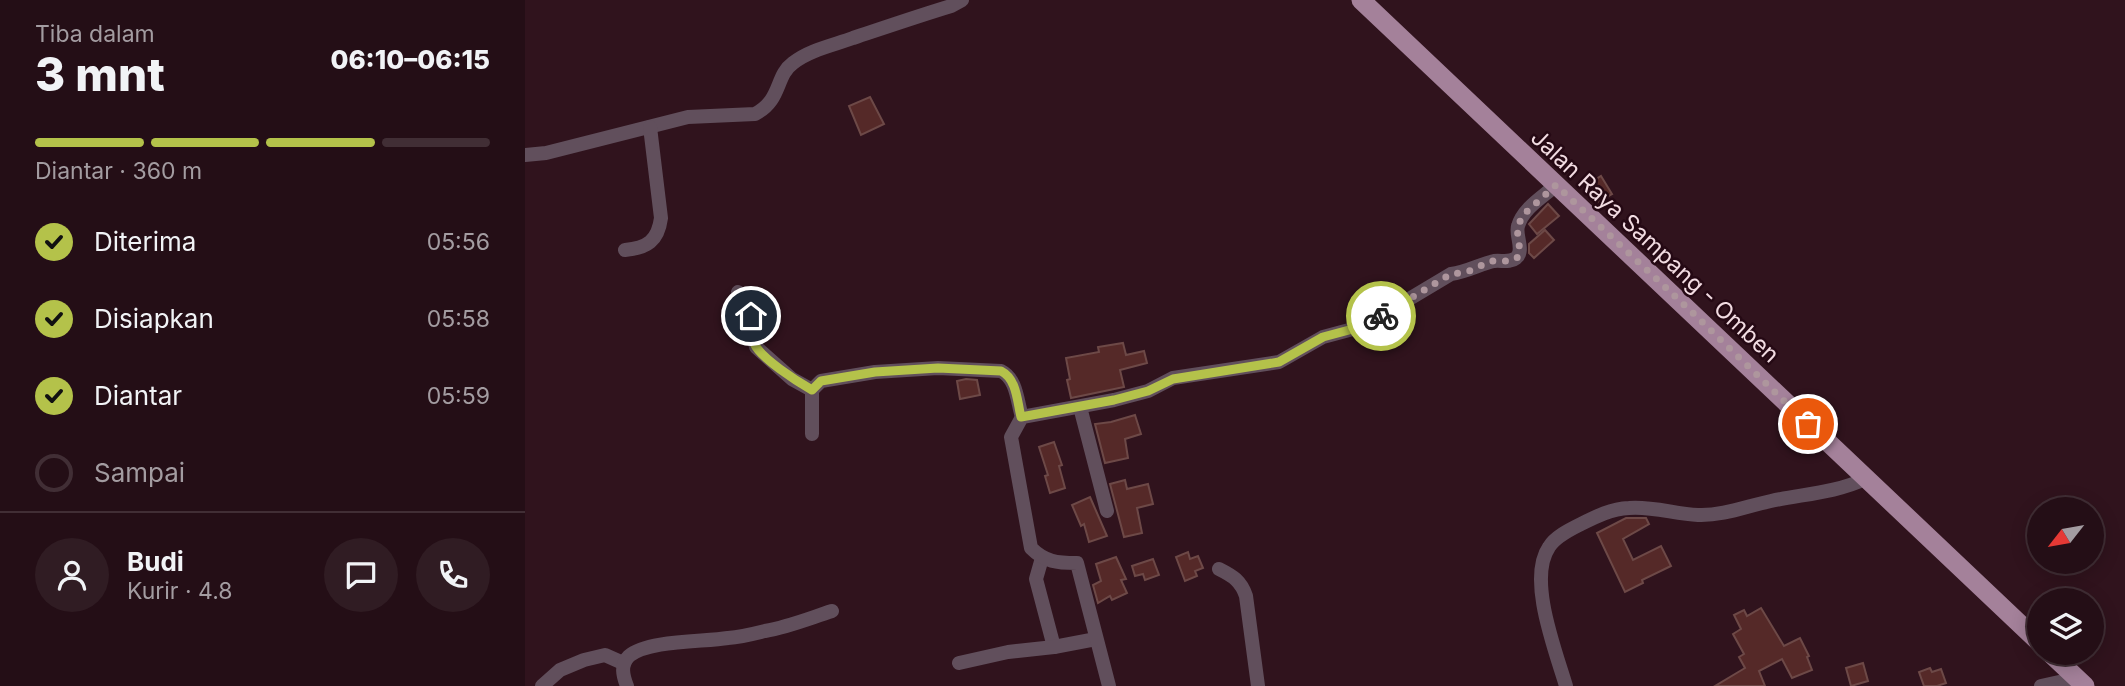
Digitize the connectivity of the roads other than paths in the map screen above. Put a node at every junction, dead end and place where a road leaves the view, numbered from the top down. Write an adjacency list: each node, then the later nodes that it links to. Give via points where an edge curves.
1 (962, 0): 3 (street, via 798,60 785,73 772,101 755,114 688,117)
2 (1361, 0): 5 (main road, Jalan Raya Sampang - Omben)
3 (650, 127): 4 (street); 6 (street, via 659,232 642,249)
4 (525, 155)
5 (1556, 185): 9 (street, via 1523,215 1517,228 1517,258 1451,274 1364,326 1323,337 1286,360 1173,379 1148,391); 12 (main road, Jalan Raya Sampang - Omben)
6 (625, 250)
7 (738, 292): 8 (street, via 755,326 756,347)
8 (812, 390): 10 (street, via 821,381 875,372 1001,371 1015,389); 11 (street)
9 (1080, 407): 10 (street); 13 (street)
10 (1021, 417): 14 (street, via 1011,436 1031,548)
11 (811, 434)
12 (1865, 480): 17 (main road, Jalan Raya Sampang - Omben); 28 (street, via 1846,488 1718,513 1613,510 1559,536 1549,546 1539,575)
13 (1107, 511)
14 (1042, 558): 18 (street, via 1077,563); 19 (street, via 1036,579)
15 (1219, 569): 27 (street, via 1237,579 1246,596)
16 (832, 611): 20 (street, via 770,631 642,649)
17 (2027, 631)
18 (1096, 639): 19 (street); 26 (street)
19 (1054, 647): 21 (street)
20 (624, 663): 24 (street, via 605,655 584,660 560,670); 25 (street, via 622,676)
21 (959, 663)
22 (2063, 665): 23 (main road)
23 (2081, 682): 29 (street)
24 (542, 686)
25 (627, 686)
26 (1109, 686)
27 (1258, 686)
28 (1566, 686)
29 (2041, 686)

